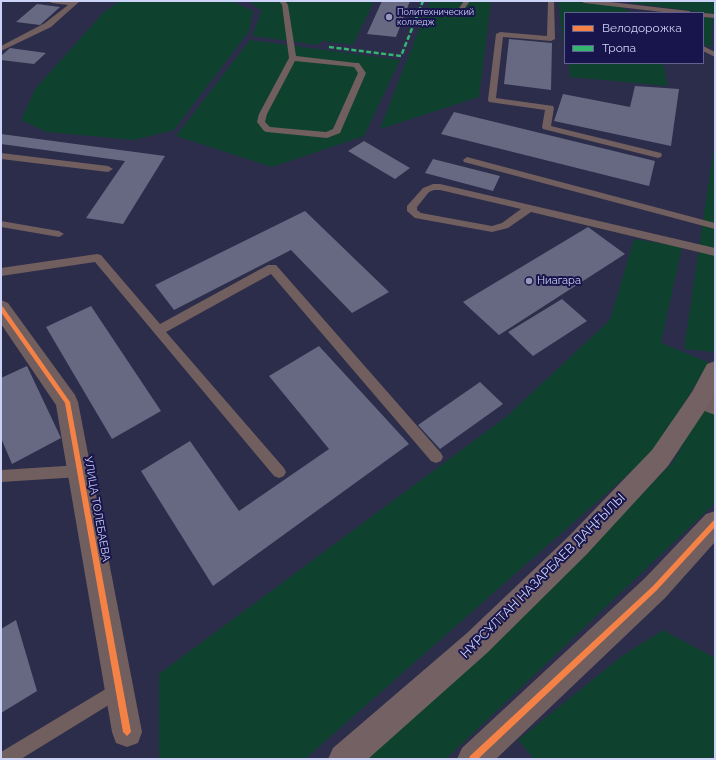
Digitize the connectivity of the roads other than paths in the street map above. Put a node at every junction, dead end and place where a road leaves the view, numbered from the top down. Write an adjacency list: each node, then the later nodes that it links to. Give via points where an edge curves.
1 (52, 1): 6 (lane)
2 (282, 1): 16 (lane, via 285,5)
3 (467, 1): 10 (lane)
4 (551, 1): 17 (lane, via 551,39 500,34 492,100 550,108 546,127)
5 (584, 1): 7 (lane)
6 (75, 3): 13 (lane, via 48,25)
7 (621, 3): 8 (lane); 9 (lane)
8 (635, 12)
9 (681, 12)
10 (458, 14)
11 (704, 15): 12 (lane)
12 (715, 16)
13 (1, 49)
14 (704, 49): 15 (lane)
15 (715, 55)
16 (292, 58): 16 (lane, via 261,122 267,129 327,135 337,131 362,73 356,65)
17 (658, 155)
18 (1, 156): 20 (lane)
19 (467, 160): 23 (lane)
20 (108, 169)
21 (529, 208): 21 (lane, via 433,187 426,190 412,206 412,211 418,216 492,229 505,226); 25 (lane)
22 (1, 224): 24 (lane)
23 (715, 226)
24 (58, 234)
25 (715, 252)
26 (1, 272): 28 (lane, via 97,258)
27 (1, 308): 32 (street, УЛИЦА ТОЛЕБАЕВА, via 67,402)
28 (158, 331): 31 (lane, via 272,268); 33 (lane)
29 (715, 370): 30 (main road, НҰРСҰЛТАН НАЗАРБАЕВ ДАҢҒЫЛЫ)
30 (708, 402): 39 (main road, НҰРСҰЛТАН НАЗАРБАЕВ ДАҢҒЫЛЫ, via 660,458 577,546 477,643)
31 (436, 457)
32 (80, 471): 34 (lane); 36 (street, УЛИЦА ТОЛЕБАЕВА)
33 (279, 472)
34 (1, 476)
35 (715, 523): 40 (street, via 655,588)
36 (119, 689): 37 (street, УЛИЦА ТОЛЕБАЕВА); 38 (lane)
37 (127, 732)
38 (5, 759)
39 (344, 759)
40 (473, 759)

